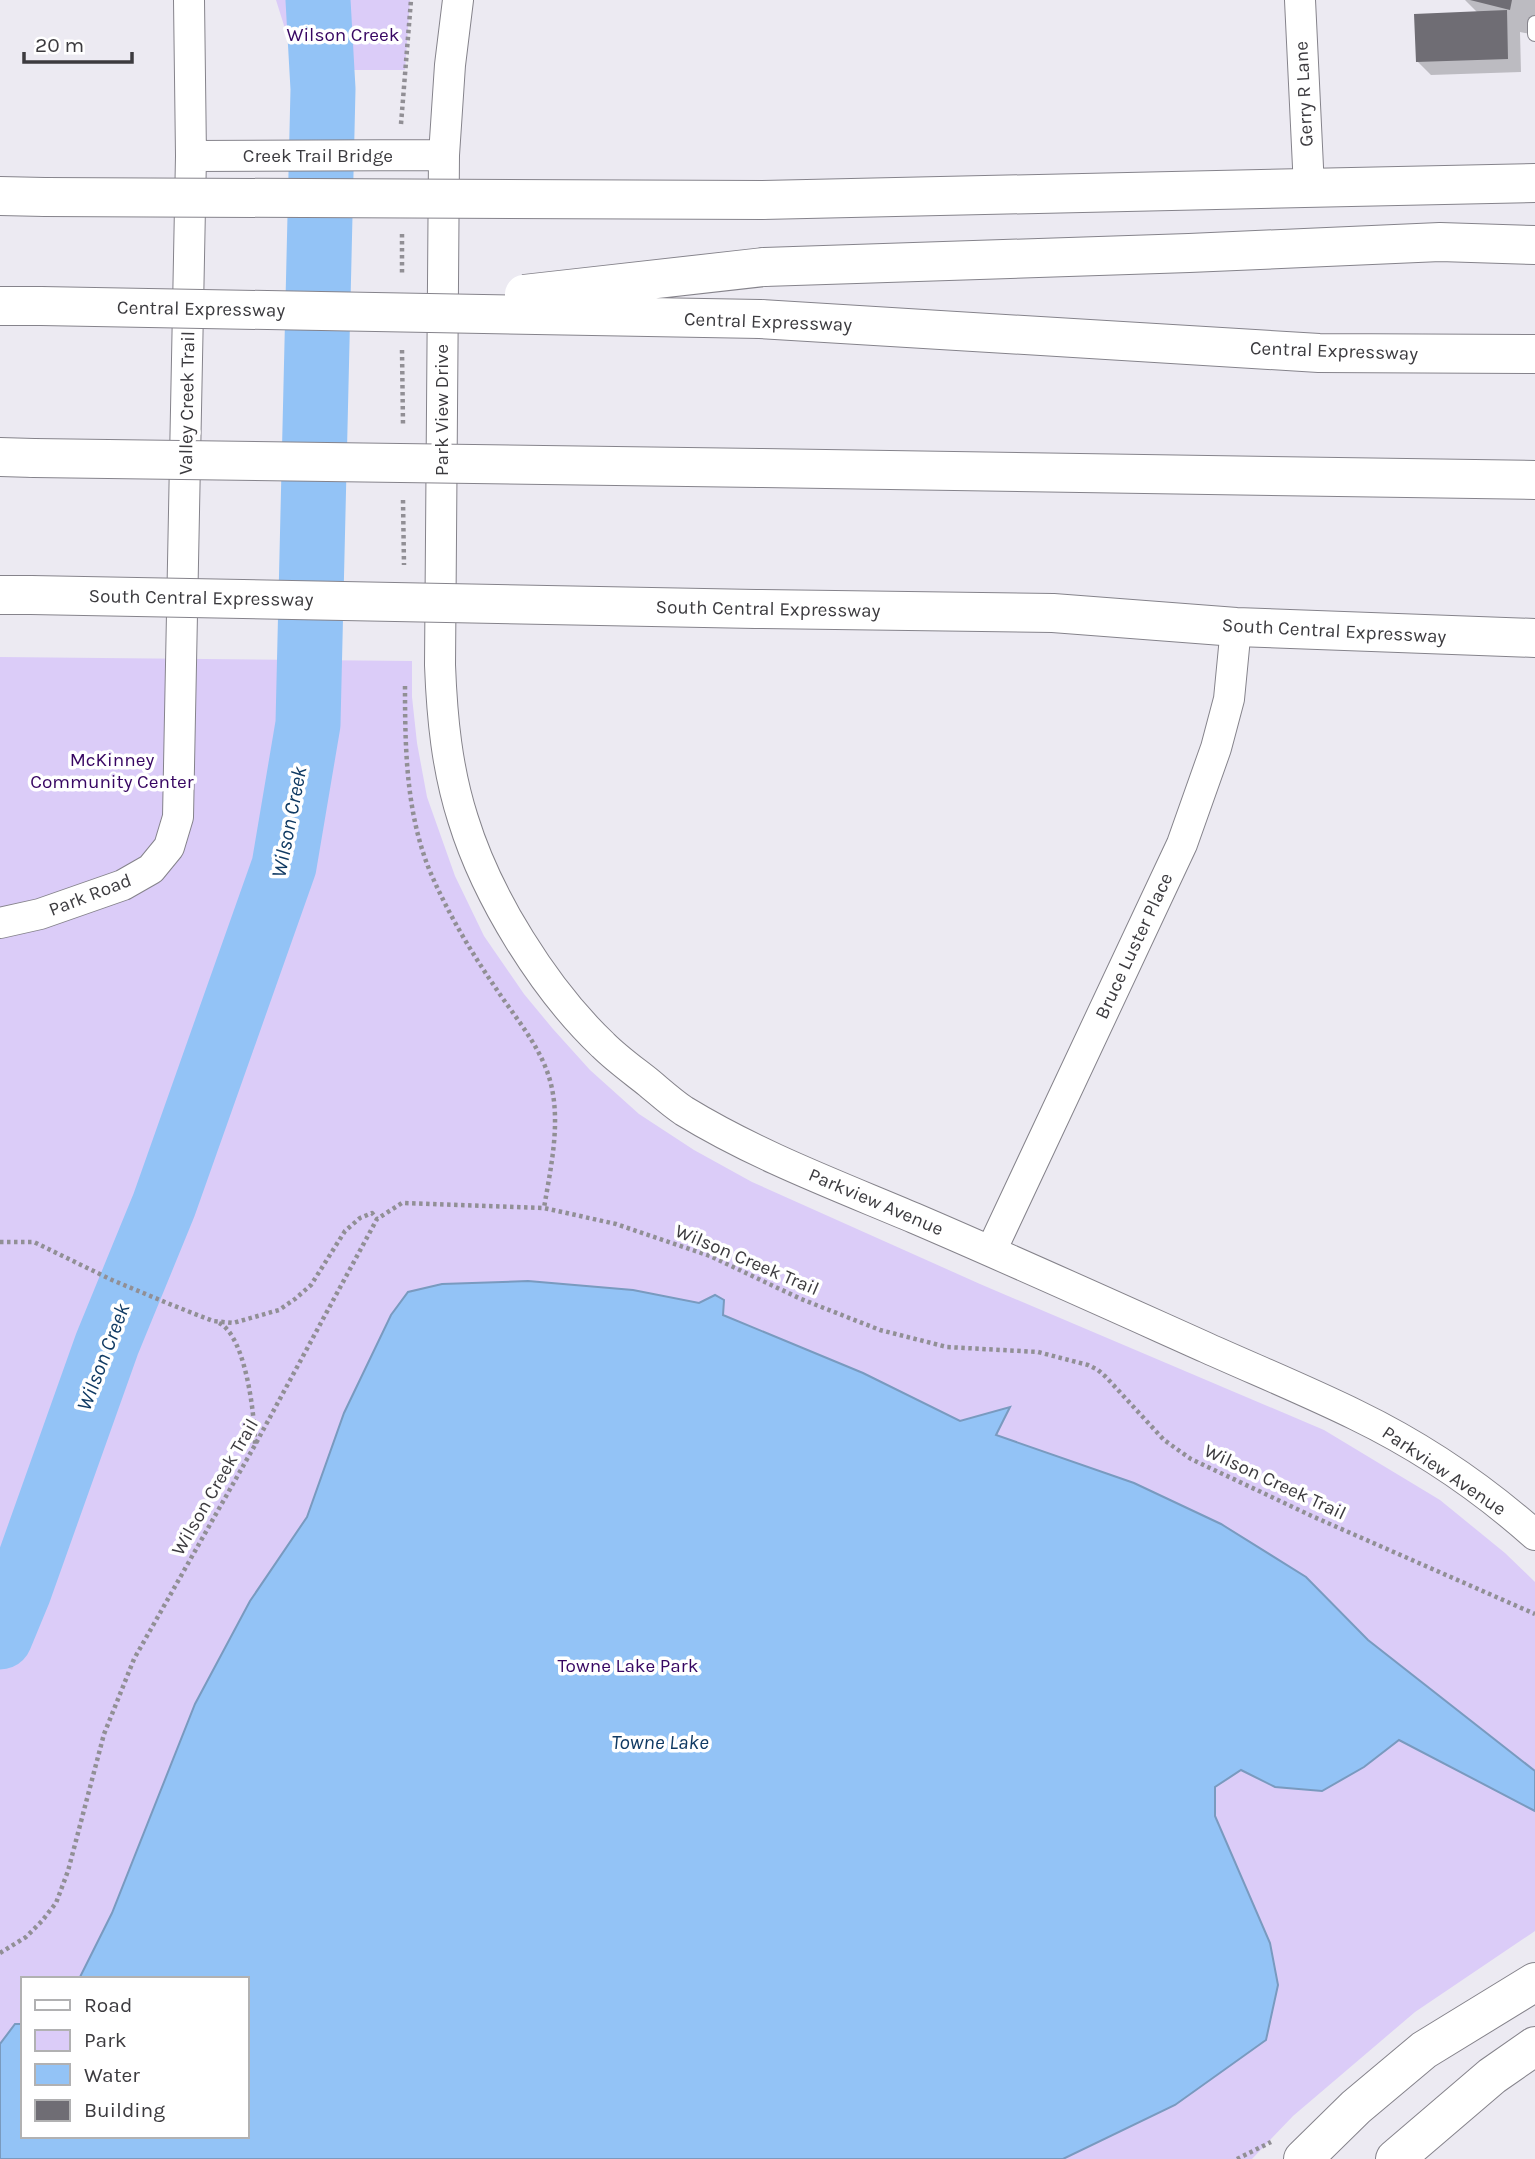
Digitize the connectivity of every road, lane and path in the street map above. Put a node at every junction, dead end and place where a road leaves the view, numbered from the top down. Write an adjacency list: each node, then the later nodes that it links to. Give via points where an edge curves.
1 (189, 0): 9 (street, Valley Creek Trail)
2 (411, 0): 7 (path)
3 (458, 0): 8 (street, Park View Drive)
4 (1300, 0): 11 (street, Gerry R Lane)
5 (1535, 23): 6 (lane)
6 (1535, 34)
7 (401, 121)
8 (444, 155): 9 (street, Creek Trail Bridge); 23 (street, Park View Drive)
9 (191, 156): 21 (street, Valley Creek Trail)
10 (1535, 183): 11 (main road)
11 (1309, 188): 12 (main road, bridge, via 762,200)
12 (0, 196)
13 (1535, 245): 15 (main road, bridge, via 1440,242 764,267)
14 (0, 306): 15 (main road, Central Expressway, bridge)
15 (376, 311): 16 (main road, Central Expressway, bridge, via 760,319 1319,353)
16 (1535, 354)
17 (17, 458): 18 (main road, bridge)
18 (1535, 480)
19 (15, 595): 20 (main road, South Central Expressway, bridge, via 1053,613)
20 (1236, 627): 22 (main road, South Central Expressway); 29 (street, Bruce Luster Place, via 1229,699 1182,845)
21 (182, 638): 24 (street, Park Road, via 178,817 169,847 151,869 123,886)
22 (1535, 638)
23 (439, 665): 29 (street, Parkview Avenue, via 450,771 480,864 502,910 535,961 603,1045 680,1108 720,1132)
24 (0, 923)
25 (484, 971): 26 (path, via 549,1076 555,1125)
26 (544, 1208): 27 (path, Wilson Creek Trail, via 402,1203); 33 (path, Wilson Creek Trail, via 616,1224 710,1256 880,1330 947,1347 1038,1352 1088,1365 1106,1377 1164,1440 1191,1459)
27 (377, 1219): 30 (path, via 372,1213 345,1231 311,1284 279,1310 233,1323); 31 (path, Wilson Creek Trail)
28 (0, 1242): 30 (path, via 34,1242)
29 (991, 1251): 32 (street, Parkview Avenue, via 1356,1415 1424,1452)
30 (214, 1321): 31 (path, via 224,1325 237,1347 252,1399)
31 (255, 1445): 34 (path, Wilson Creek Trail, via 134,1659 104,1734 56,1903 26,1937)
32 (1535, 1535)
33 (1535, 1614)
34 (0, 1953)
35 (1535, 1961): 38 (main road, via 1416,2043)
36 (1535, 1982): 38 (main road, via 1424,2050)
37 (1535, 2046): 40 (main road, via 1492,2076)
38 (1356, 2107): 39 (main road)
39 (1303, 2159)
40 (1395, 2159)

